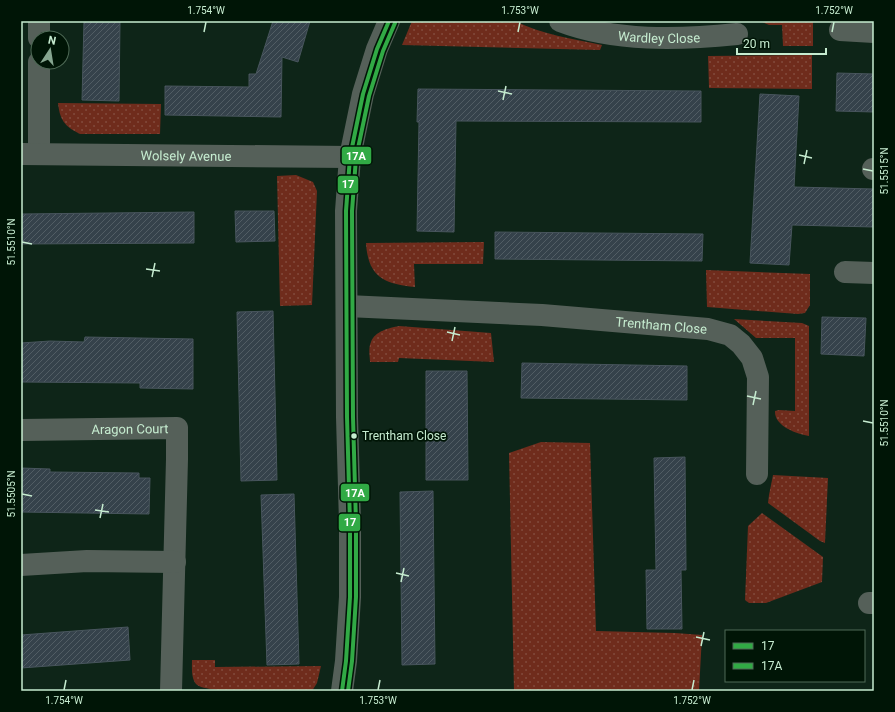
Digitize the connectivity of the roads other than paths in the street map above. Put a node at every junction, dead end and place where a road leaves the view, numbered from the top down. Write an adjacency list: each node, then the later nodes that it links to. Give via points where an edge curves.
1 (389, 21): 8 (street, via 363,94)
2 (560, 21): 5 (street, Wardley Close, via 621,35 701,38)
3 (840, 30): 4 (street)
4 (874, 32)
5 (737, 34)
6 (38, 70): 7 (street)
7 (30, 154): 8 (street, Wolsely Avenue)
8 (350, 157): 11 (street, via 346,211)
9 (845, 272): 10 (street)
10 (874, 273)
11 (347, 306): 13 (street, Trentham Close, via 542,315 708,329 730,335 752,358 758,377); 17 (street, via 350,597)
12 (21, 430): 14 (street, Aragon Court, via 177,428)
13 (757, 474)
14 (174, 562): 15 (street, via 88,561); 16 (street, Aragon Court)
15 (21, 565)
16 (171, 691)
17 (342, 691)

